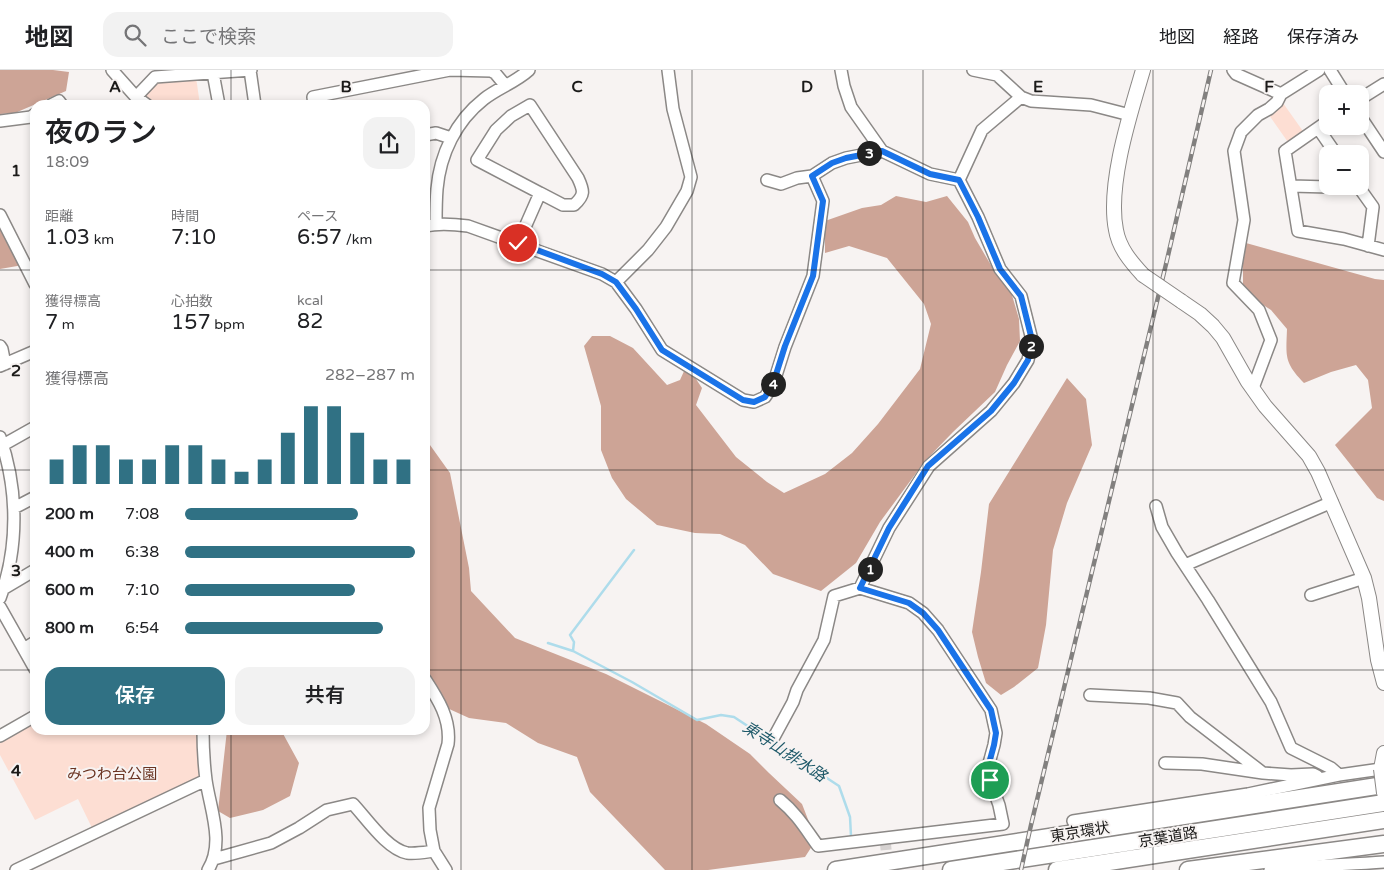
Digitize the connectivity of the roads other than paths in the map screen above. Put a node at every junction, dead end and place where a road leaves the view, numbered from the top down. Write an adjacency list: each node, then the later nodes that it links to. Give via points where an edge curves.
1 (112, 70): 18 (street)
2 (250, 70): 11 (street); 22 (street)
3 (529, 70): 14 (street)
4 (668, 70): 46 (street, via 673,109 691,178 687,192 666,227)
5 (841, 70): 31 (street, via 851,106)
6 (973, 70): 19 (street, via 997,75)
7 (1142, 70): 24 (main road)
8 (1233, 70): 16 (street)
9 (1319, 70): 16 (street)
10 (1330, 70): 15 (street)
11 (214, 73): 18 (street, via 155,77); 21 (street)
12 (408, 74): 14 (street, via 491,71); 23 (street, via 313,97)
13 (1384, 84): 17 (street)
14 (505, 85): 30 (street, via 483,100 459,124)
15 (1340, 85)
16 (1281, 94): 50 (street, via 1277,102 1241,132 1234,151 1244,220 1233,283 1259,310 1271,340)
17 (1369, 94)
18 (136, 97): 20 (street)
19 (1021, 97): 24 (street, via 1031,101 1092,105); 35 (street, via 982,130)
20 (140, 100)
21 (217, 100)
22 (254, 100)
23 (313, 100)
24 (1130, 115): 50 (main road, bridge, via 1117,176 1114,210 1122,247 1144,275 1213,326)
25 (30, 117): 26 (street)
26 (0, 122)
27 (1319, 128): 36 (street, via 1285,151)
28 (1369, 130): 32 (street)
29 (430, 134): 30 (street)
30 (451, 138): 41 (street, via 440,170)
31 (882, 151): 33 (street, via 846,158); 35 (street, via 930,174)
32 (1384, 152)
33 (812, 176): 34 (street, via 781,184); 46 (street, via 823,201 813,276 773,384 765,397 754,402 743,400 662,350)
34 (767, 180)
35 (959, 180): 60 (street, via 1000,269 1021,296 1032,340 1028,360 991,411 928,466 889,528)
36 (1291, 186): 37 (street); 43 (street, via 1298,231)
37 (1319, 187)
38 (540, 193): 38 (street, via 477,160 496,130 530,105 583,189 582,198 574,204 563,205); 42 (street)
39 (1364, 195): 43 (street, via 1373,207)
40 (0, 215): 45 (street)
41 (430, 225): 42 (street, via 468,226)
42 (518, 243): 46 (street)
43 (1368, 246): 44 (street)
44 (1384, 250)
45 (30, 274)
46 (616, 282)
47 (0, 346): 49 (street)
48 (30, 353): 49 (street)
49 (2, 365)
50 (1253, 388): 54 (main road, via 1309,456)
51 (30, 429): 52 (street)
52 (2, 441): 56 (street)
53 (30, 499): 56 (street)
54 (1332, 502): 57 (street); 59 (main road)
55 (1156, 506): 57 (street, via 1162,527)
56 (14, 508): 61 (street, via 11,552)
57 (1185, 566): 77 (street, via 1271,702 1291,748)
58 (30, 573): 61 (street)
59 (1364, 578): 62 (street); 67 (main road)
60 (860, 588): 73 (street, via 834,596 824,640); 82 (street, via 909,603 923,613 938,630 991,710 996,733 988,767 1003,824 818,846 798,817)
61 (2, 593)
62 (1310, 595)
63 (0, 607): 65 (street)
64 (30, 645): 65 (street)
65 (24, 649): 66 (street)
66 (30, 659)
67 (1384, 684)
68 (430, 686): 87 (street, via 443,711 449,734 429,808)
69 (1090, 695): 76 (street, via 1149,698 1177,704)
70 (30, 719): 72 (street)
71 (203, 735): 80 (street)
72 (0, 736)
73 (774, 737)
74 (1384, 753): 78 (main road)
75 (1165, 763): 76 (street)
76 (1263, 772): 79 (street, via 1313,774)
77 (1339, 775): 78 (street); 79 (street)
78 (1383, 777): 81 (main road, bridge); 93 (highway, 東京環状)
79 (1325, 778): 85 (street, via 1248,794)
80 (206, 780): 88 (street, via 215,828); 90 (street)
81 (1384, 793)
82 (780, 800)
83 (1384, 803): 94 (highway, 京葉道路)
84 (1384, 820): 95 (highway, 京葉道路)
85 (1073, 821)
86 (1384, 844): 96 (highway)
87 (434, 851): 88 (street, via 407,853 388,844 353,804 327,810 271,843); 92 (street)
88 (214, 859): 91 (street)
89 (1384, 862): 97 (street)
90 (16, 870)
91 (208, 870)
92 (446, 870)
93 (836, 870)
94 (951, 870)
95 (1057, 870)
96 (1188, 870)
97 (1270, 870)

